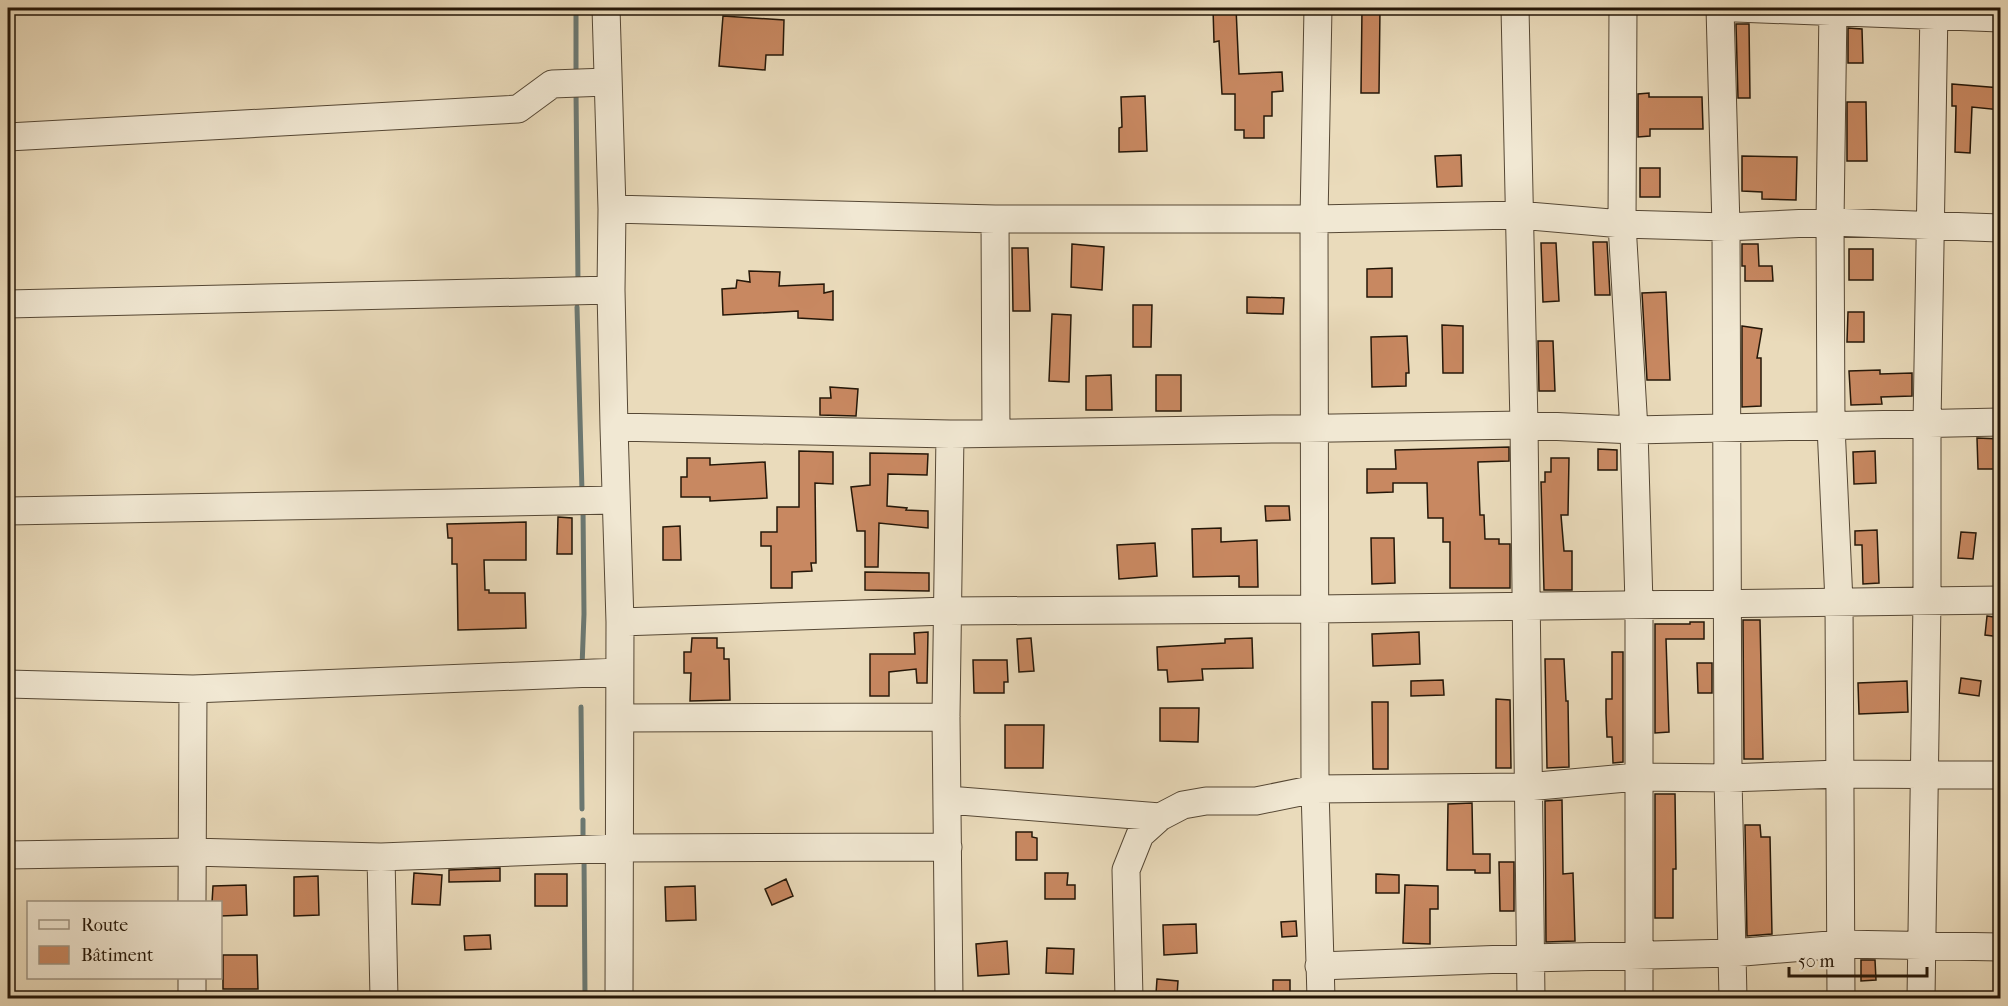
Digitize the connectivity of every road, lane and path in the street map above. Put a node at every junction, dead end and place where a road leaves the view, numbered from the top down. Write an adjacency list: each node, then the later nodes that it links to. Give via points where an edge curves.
1 (606, 8): 10 (street)
2 (1318, 8): 15 (street)
3 (1515, 8): 13 (street)
4 (1623, 8): 17 (street)
5 (1720, 8): 19 (street)
6 (1736, 8): 7 (street)
7 (1833, 9): 8 (street); 16 (street)
8 (1934, 11): 9 (street); 18 (street)
9 (2001, 18)
10 (607, 82): 11 (street, via 552,84 518,109); 12 (street)
11 (8, 136)
12 (612, 209): 14 (street); 21 (street)
13 (1519, 215): 15 (street); 17 (street); 25 (street)
14 (995, 219): 15 (street); 31 (street)
15 (1314, 219): 29 (street)
16 (1830, 222): 18 (street); 19 (street); 26 (street)
17 (1622, 224): 19 (street); 30 (street)
18 (1931, 225): 20 (street); 24 (street)
19 (1726, 227): 28 (street)
20 (2001, 228)
21 (611, 290): 22 (street); 27 (street)
22 (8, 304)
23 (2001, 422): 24 (street)
24 (1927, 424): 26 (street); 36 (street)
25 (1524, 425): 29 (street); 30 (street); 40 (street)
26 (1832, 426): 28 (street); 37 (street)
27 (614, 427): 32 (street); 33 (street)
28 (1726, 428): 30 (street); 38 (street)
29 (1314, 429): 31 (street); 41 (street)
30 (1634, 430): 39 (street)
31 (996, 433): 32 (street)
32 (950, 434): 42 (street)
33 (616, 500): 34 (street); 43 (street)
34 (8, 511)
35 (2001, 600): 36 (street)
36 (1927, 601): 37 (street); 50 (street)
37 (1839, 602): 38 (street); 49 (street)
38 (1727, 603): 39 (street); 53 (street)
39 (1639, 604): 40 (street); 52 (street)
40 (1525, 606): 41 (street); 54 (street)
41 (1316, 609): 42 (street); 55 (street)
42 (947, 611): 43 (street); 47 (street)
43 (620, 622): 44 (street)
44 (619, 672): 46 (street); 48 (street)
45 (8, 684): 46 (street)
46 (193, 689): 60 (street)
47 (946, 717): 48 (street); 56 (street)
48 (620, 718): 59 (street)
49 (1839, 774): 50 (street); 53 (street); 64 (street)
50 (1925, 774): 51 (street); 65 (street)
51 (2001, 775)
52 (1637, 777): 53 (street); 54 (street); 68 (street)
53 (1728, 778): 67 (street)
54 (1527, 787): 55 (street); 69 (street)
55 (1315, 789): 57 (street, via 1256,801 1206,801); 70 (street)
56 (948, 800): 57 (street); 58 (street)
57 (1160, 817): 76 (street, via 1140,835 1126,870)
58 (948, 847): 59 (street); 75 (street)
59 (619, 848): 62 (street); 74 (street)
60 (192, 852): 61 (street); 62 (street); 63 (street)
61 (8, 855)
62 (381, 857): 73 (street)
63 (192, 901)
64 (1841, 944): 65 (street); 67 (street); 81 (street)
65 (1923, 946): 66 (street); 82 (street)
66 (2001, 947)
67 (1732, 952): 68 (street); 80 (street)
68 (1638, 955): 69 (street); 79 (street)
69 (1530, 958): 70 (street); 78 (street)
70 (1319, 966): 77 (street)
71 (192, 979): 72 (street)
72 (192, 999)
73 (384, 999)
74 (619, 999)
75 (949, 999)
76 (1129, 999)
77 (1321, 999)
78 (1531, 999)
79 (1639, 999)
80 (1733, 999)
81 (1841, 999)
82 (1921, 999)

